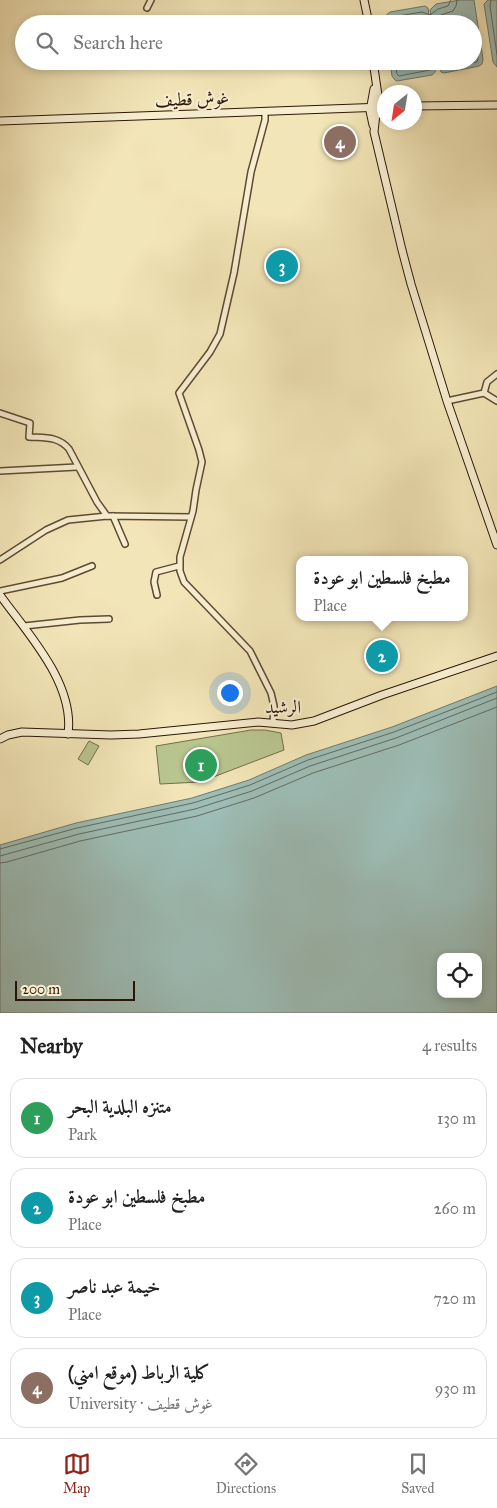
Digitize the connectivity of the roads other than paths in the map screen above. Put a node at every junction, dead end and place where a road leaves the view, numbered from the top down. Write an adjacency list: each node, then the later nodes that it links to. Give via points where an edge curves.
1 (151, 0): 3 (street)
2 (364, 0): 4 (main road)
3 (147, 8)
4 (367, 15)
5 (374, 70): 6 (main road)
6 (377, 104)
7 (497, 105): 8 (main road)
8 (422, 106)
9 (377, 107): 10 (main road, غوش قطيف)
10 (265, 111): 12 (main road, غوش قطيف); 21 (street, via 220,334 180,393 202,462)
11 (377, 111): 15 (main road, via 374,132 411,284)
12 (0, 121)
13 (497, 374): 14 (street, via 487,382)
14 (484, 393): 15 (street); 16 (street)
15 (447, 401): 23 (main road)
16 (497, 401)
17 (0, 413): 18 (street, via 30,424 29,437 61,441 69,449)
18 (77, 467): 19 (street); 20 (street, via 97,502)
19 (0, 471)
20 (110, 516): 21 (street); 22 (street); 24 (street, via 68,520 46,530)
21 (191, 517): 26 (street)
22 (125, 544)
23 (497, 545)
24 (0, 560)
25 (92, 566): 27 (street, via 62,578)
26 (179, 566): 29 (street, via 156,572); 33 (street, via 184,582 250,651 271,693)
27 (0, 591)
28 (0, 595): 31 (main road)
29 (157, 595)
30 (109, 619): 31 (street)
31 (24, 626): 34 (main road, via 62,689 69,721)
32 (497, 656): 33 (main road, الرشيد, via 314,721)
33 (273, 724): 34 (main road, الرشيد, via 258,722 139,734)
34 (68, 734): 35 (main road, الرشيد, via 22,732)
35 (0, 739)

